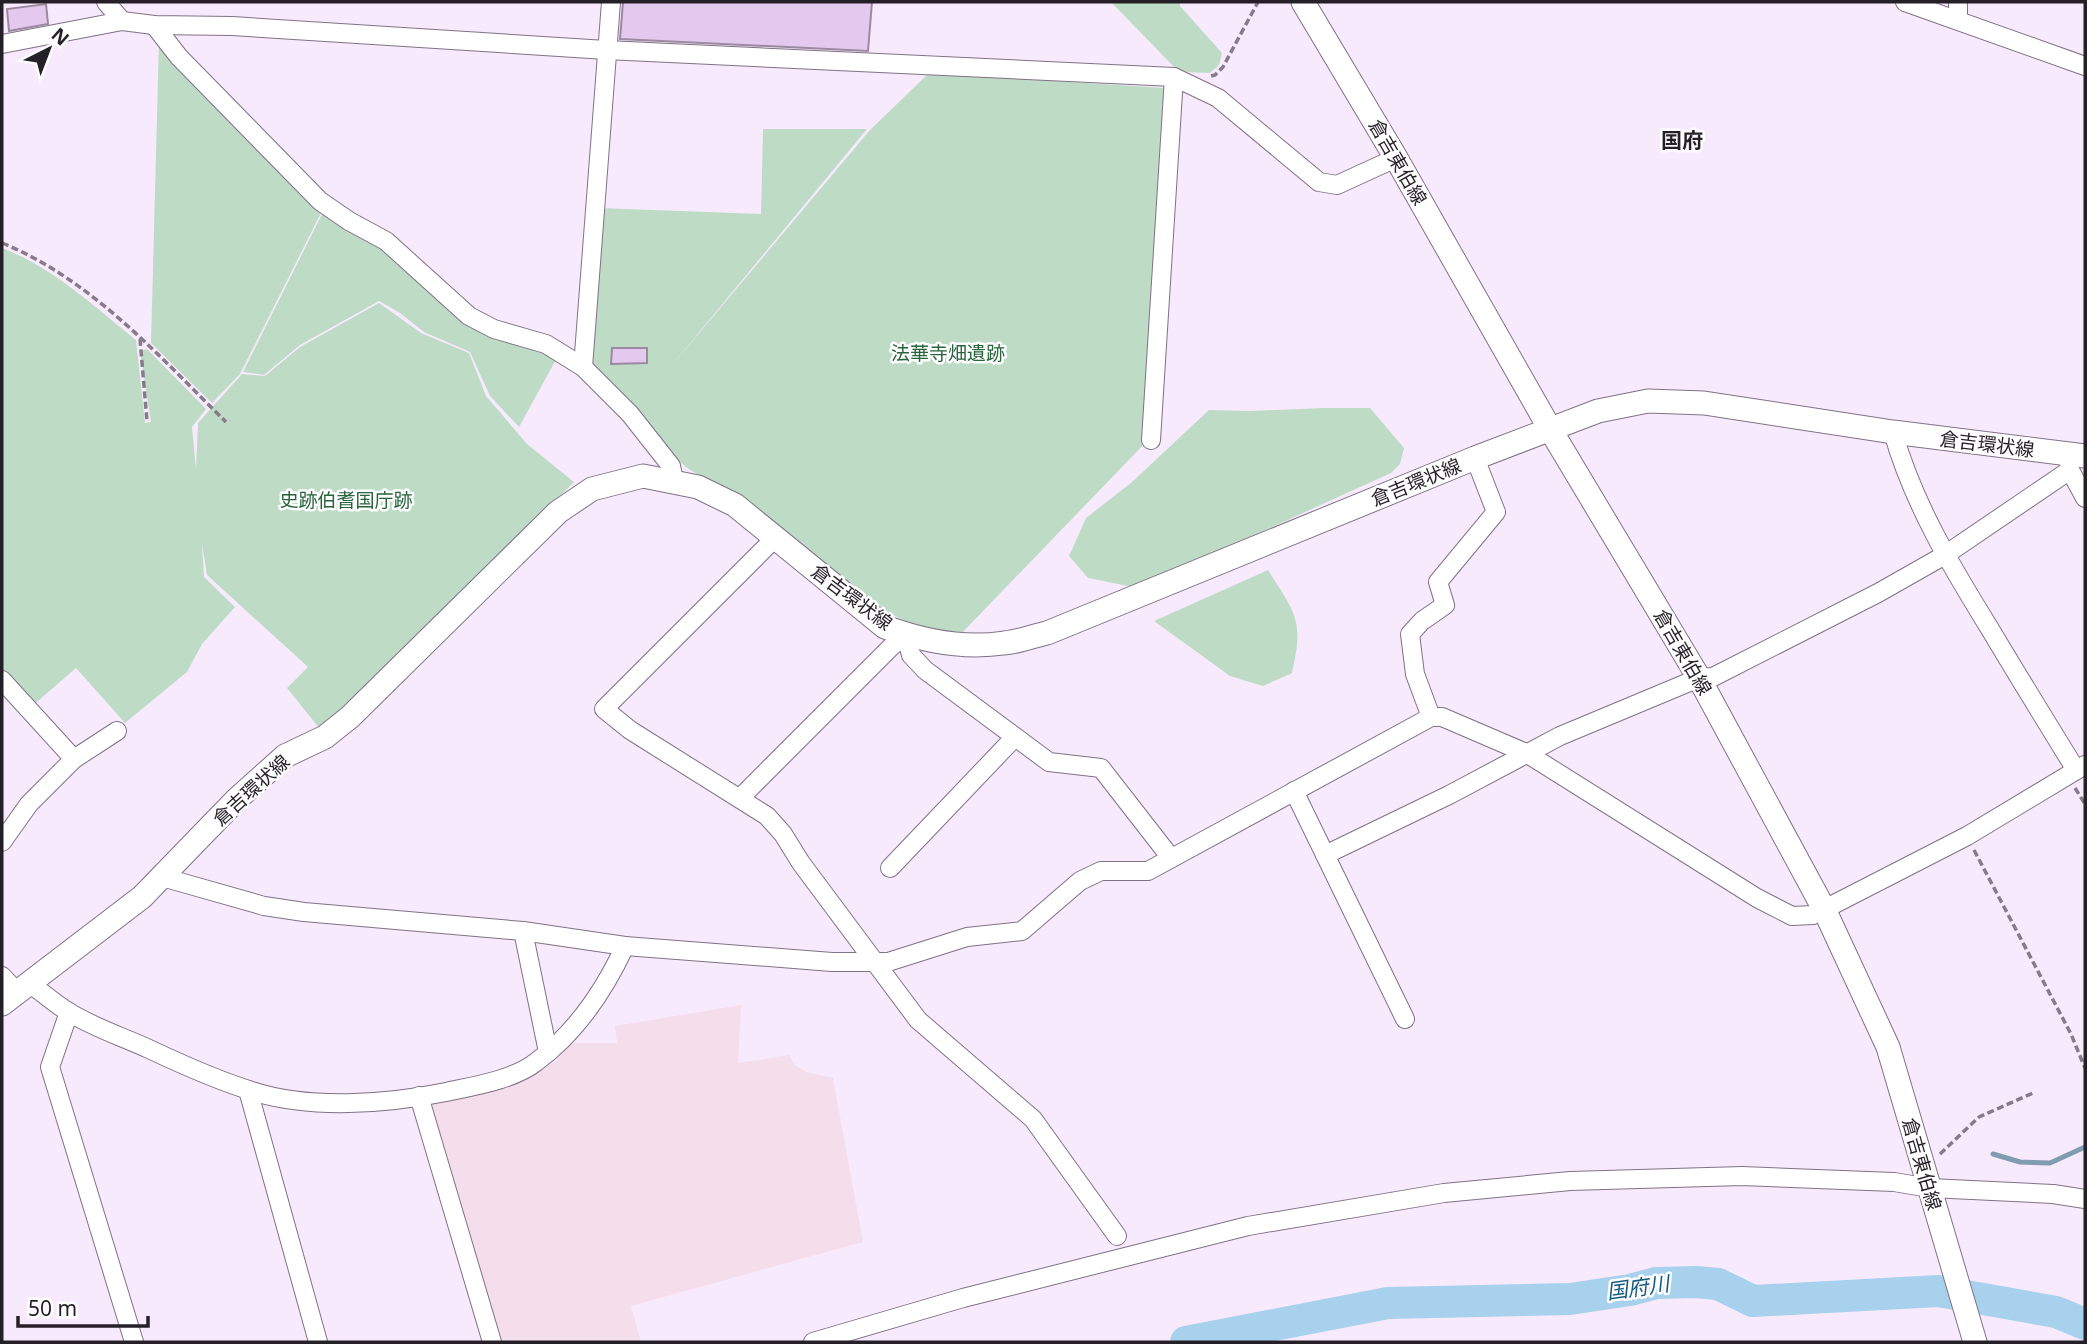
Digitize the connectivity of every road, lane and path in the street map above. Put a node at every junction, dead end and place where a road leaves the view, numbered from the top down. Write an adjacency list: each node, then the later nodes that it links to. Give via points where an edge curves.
1 (107, 2): 7 (street)
2 (611, 2): 11 (street)
3 (1258, 2): 13 (path, via 1223,67)
4 (1303, 2): 15 (main road, 倉吉東伯線)
5 (1905, 2): 8 (street)
6 (1958, 2): 8 (street)
7 (122, 20): 9 (street); 10 (street)
8 (1958, 20): 12 (street)
9 (154, 25): 11 (street); 18 (street, via 178,57 320,201 386,241 469,316 494,329 546,344)
10 (2, 44)
11 (606, 50): 14 (street); 18 (street)
12 (2085, 66)
13 (1206, 77)
14 (1174, 78): 15 (street, via 1218,98 1319,182 1336,185); 23 (street)
15 (1396, 158): 21 (main road, 倉吉東伯線)
16 (2, 243): 17 (path, via 30,255 93,298)
17 (140, 338): 19 (path); 20 (path)
18 (583, 367): 26 (street, via 630,414 671,466)
19 (147, 421)
20 (226, 422)
21 (1550, 429): 22 (main road, 倉吉環状線, via 1598,411 1648,401 1703,403); 24 (main road, 倉吉環状線); 31 (main road, 倉吉東伯線)
22 (1893, 432): 25 (main road, 倉吉環状線); 29 (street, via 1920,506)
23 (1151, 440)
24 (1475, 458): 30 (main road, 倉吉環状線, via 1047,633 1004,644 941,643); 33 (street, via 1496,512 1438,582 1445,605 1410,634 1415,674)
25 (2075, 460): 27 (street); 29 (street)
26 (674, 481): 30 (main road, 倉吉環状線, via 735,505 885,627); 46 (main road, 倉吉環状線, via 643,476 621,481 592,489 558,512 350,716 325,737 285,756)
27 (2085, 498)
28 (768, 545): 40 (street, via 604,709 630,730)
29 (1945, 555): 31 (street, via 1713,677); 38 (street)
30 (906, 635): 35 (street, via 911,654 925,670); 40 (street)
31 (1699, 678): 36 (street); 47 (main road, 倉吉東伯線)
32 (2, 680): 37 (street)
33 (1431, 717): 36 (street, via 1442,717); 39 (street)
34 (117, 731): 37 (street)
35 (1015, 737): 44 (street, via 1049,762 1101,768); 45 (street)
36 (1526, 753): 43 (street); 47 (street, via 1757,898 1792,916)
37 (74, 759): 42 (street, via 29,804)
38 (2081, 767): 41 (street)
39 (1294, 791): 43 (street); 44 (street)
40 (741, 797): 50 (street, via 783,834)
41 (1966, 836): 47 (street); 55 (path)
42 (2, 842)
43 (1325, 855): 53 (street)
44 (1171, 858): 50 (street, via 1148,871 1101,871 1080,881 1022,931 967,937)
45 (890, 867)
46 (162, 877): 48 (street, via 278,908); 51 (main road, 倉吉環状線, via 142,897)
47 (1825, 911): 59 (main road, 倉吉東伯線, via 1888,1047)
48 (523, 932): 49 (street); 54 (street)
49 (625, 946): 50 (street); 54 (street, via 593,1004)
50 (877, 962): 61 (street, via 918,1020 1033,1119)
51 (13, 989): 52 (street)
52 (69, 1012): 56 (street); 62 (street, via 50,1067)
53 (1405, 1019)
54 (548, 1052): 58 (street, via 534,1064 488,1084)
55 (2085, 1068)
56 (248, 1090): 58 (street, via 304,1102); 63 (street)
57 (2033, 1093): 59 (path, via 1979,1118)
58 (419, 1096): 64 (street)
59 (1927, 1178): 60 (street); 65 (street, via 1894,1182 1742,1177 1570,1181 1444,1193 1248,1226 963,1298); 66 (main road, 倉吉東伯線)
60 (2085, 1199)
61 (1117, 1236)
62 (134, 1342)
63 (318, 1342)
64 (492, 1342)
65 (813, 1342)
66 (1976, 1342)

